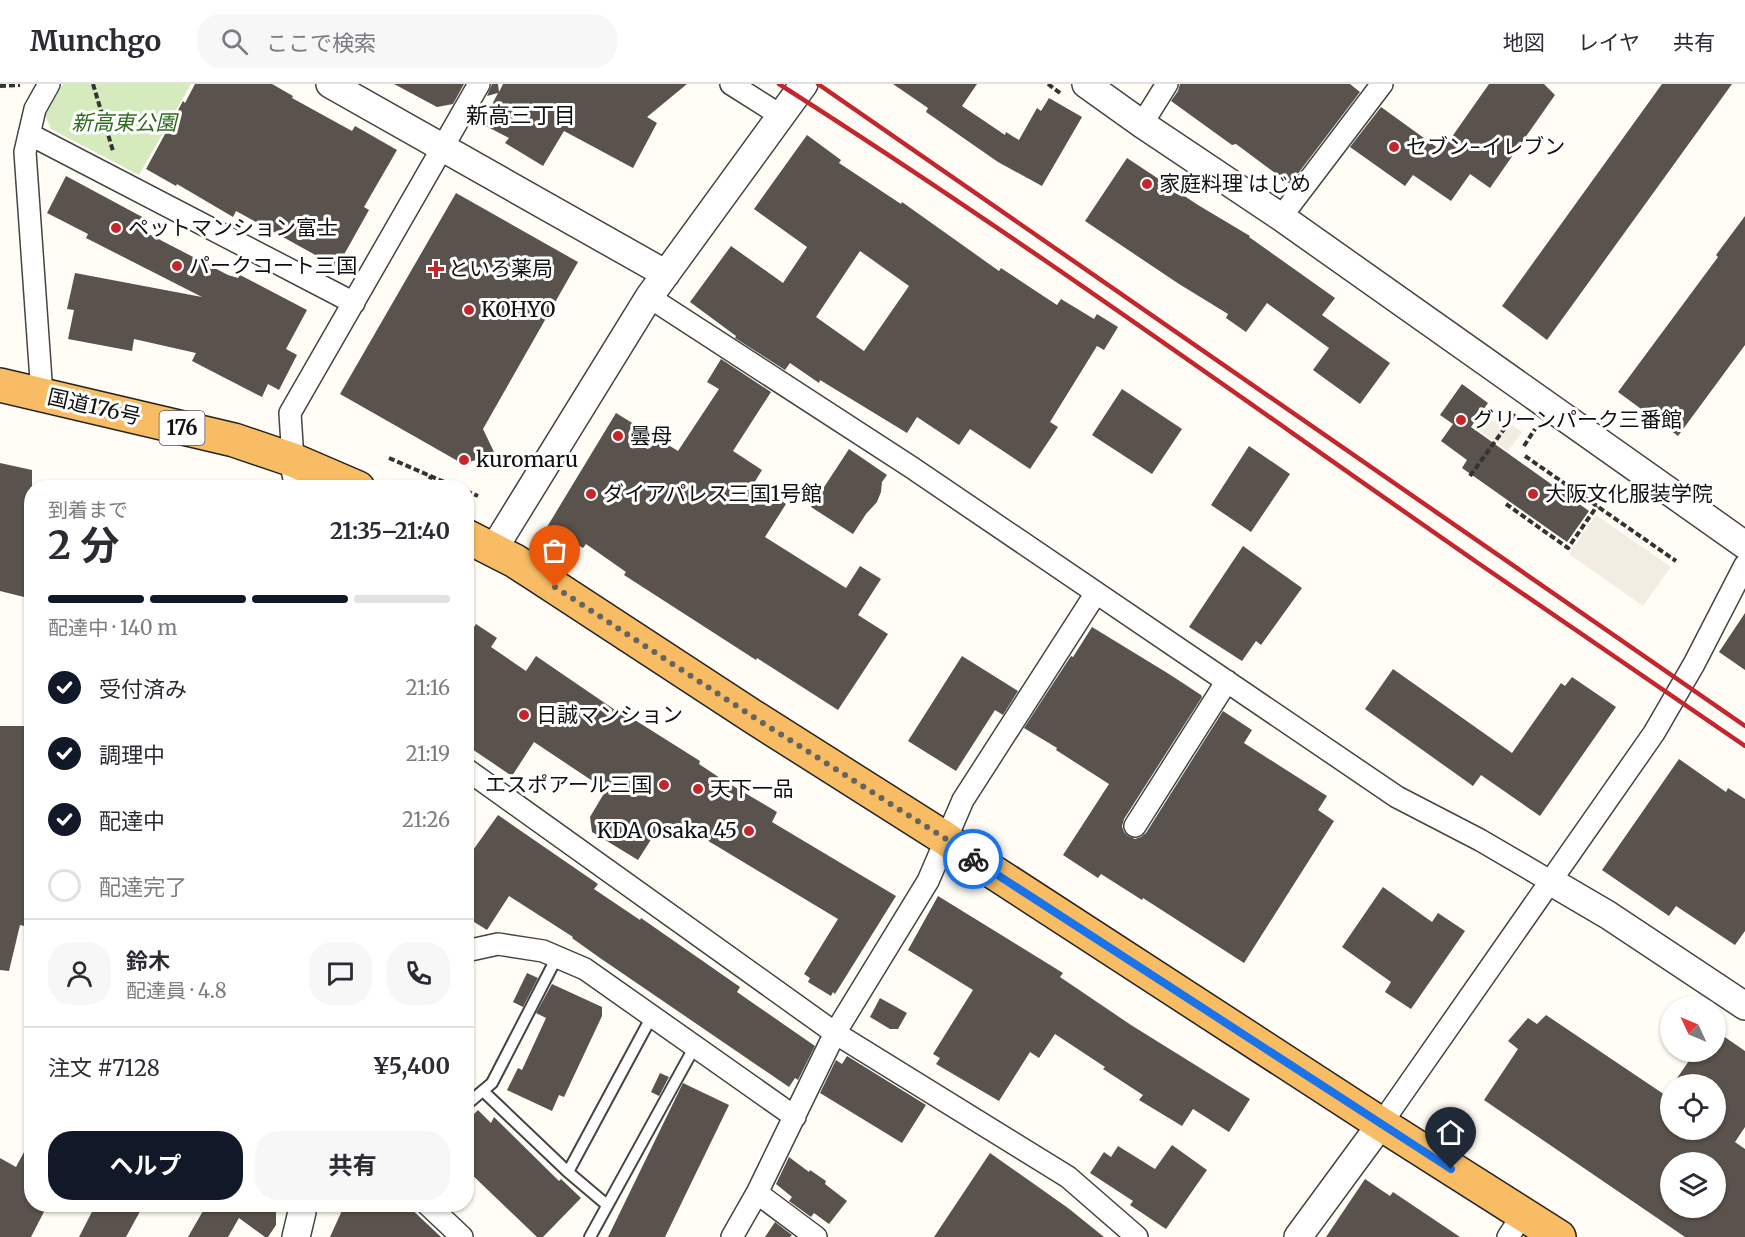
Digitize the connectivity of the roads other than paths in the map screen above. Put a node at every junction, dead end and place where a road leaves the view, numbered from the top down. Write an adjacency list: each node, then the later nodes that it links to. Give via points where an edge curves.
1 (49, 84): 11 (street, via 35,109)
2 (330, 84): 12 (street)
3 (479, 84): 12 (street)
4 (731, 84): 9 (street)
5 (804, 84): 9 (street)
6 (1086, 84): 10 (street)
7 (1167, 84): 10 (street)
8 (1382, 84): 13 (street)
9 (780, 115): 14 (street)
10 (1142, 124): 13 (street)
11 (29, 134): 16 (street); 18 (street, via 26,152)
12 (442, 148): 14 (street); 16 (street)
13 (1281, 217): 22 (street)
14 (666, 274): 15 (street)
15 (649, 297): 21 (street); 24 (street)
16 (354, 303): 19 (street, via 290,413)
17 (0, 386): 18 (highway, 国道176号 / 176)
18 (42, 395): 19 (highway, 国道176号 / 176, via 234,440)
19 (296, 474): 20 (highway, 国道176号 / 176)
20 (323, 480)
21 (480, 543): 28 (highway, via 535,574)
22 (1745, 545)
23 (1745, 565): 29 (street, via 1654,733)
24 (1096, 593): 25 (street); 28 (street, via 966,794)
25 (1227, 681): 27 (street); 29 (street, via 1397,797)
26 (474, 775): 34 (street)
27 (1135, 826)
28 (946, 839): 34 (street, via 928,881); 39 (highway)
29 (1550, 881): 32 (street); 39 (street)
30 (474, 949): 31 (street, via 498,944)
31 (557, 957): 33 (street, via 585,969); 36 (lane, via 492,1083)
32 (1745, 1006)
33 (652, 1016): 35 (street); 40 (lane)
34 (835, 1033): 38 (street); 51 (street, via 1068,1177)
35 (695, 1047): 38 (street); 42 (lane)
36 (483, 1091): 37 (lane); 40 (lane)
37 (474, 1098)
38 (795, 1117): 41 (street)
39 (1380, 1124): 45 (highway); 52 (street)
40 (568, 1172): 42 (lane)
41 (757, 1192): 49 (street); 50 (street)
42 (607, 1205): 48 (lane)
43 (302, 1212): 46 (street)
44 (435, 1212): 47 (street)
45 (1516, 1226): 53 (highway)
46 (296, 1237)
47 (462, 1237)
48 (590, 1237)
49 (732, 1237)
50 (816, 1237)
51 (1137, 1237)
52 (1298, 1237)
53 (1559, 1237)

